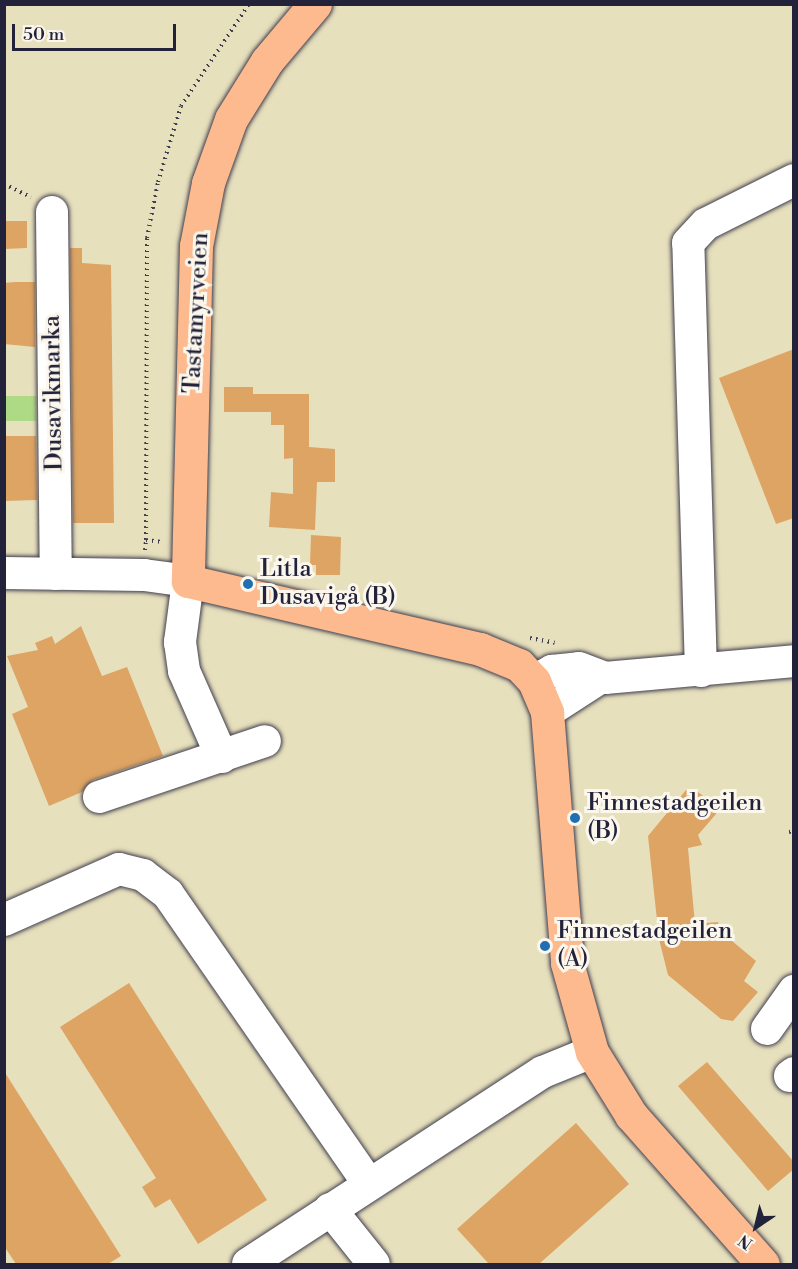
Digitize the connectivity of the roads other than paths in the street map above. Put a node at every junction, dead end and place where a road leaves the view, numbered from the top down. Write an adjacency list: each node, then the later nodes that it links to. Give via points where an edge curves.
1 (315, 4): 6 (main road, Tastamyrveien, via 267,61 231,119 208,183 196,246)
2 (794, 180): 8 (street, via 706,224 688,243)
3 (52, 212): 5 (street, Dusavikmarka)
4 (4, 573): 5 (street)
5 (56, 574): 6 (street)
6 (188, 582): 10 (main road, via 480,649 519,665); 13 (street, via 180,642 184,671)
7 (794, 661): 8 (street)
8 (701, 671): 9 (street)
9 (601, 677): 10 (street, via 579,668 552,671); 11 (street)
10 (534, 681): 11 (main road)
11 (547, 712): 18 (main road, via 567,963)
12 (265, 741): 13 (street)
13 (222, 757): 14 (street)
14 (99, 797)
15 (4, 920): 19 (street, via 119,869 143,875 168,894)
16 (794, 991): 17 (street)
17 (767, 1029)
18 (592, 1052): 19 (street, via 543,1072); 23 (main road, via 631,1115)
19 (369, 1184): 20 (street)
20 (330, 1209): 21 (street); 22 (street)
21 (248, 1264)
22 (374, 1264)
23 (763, 1264)

